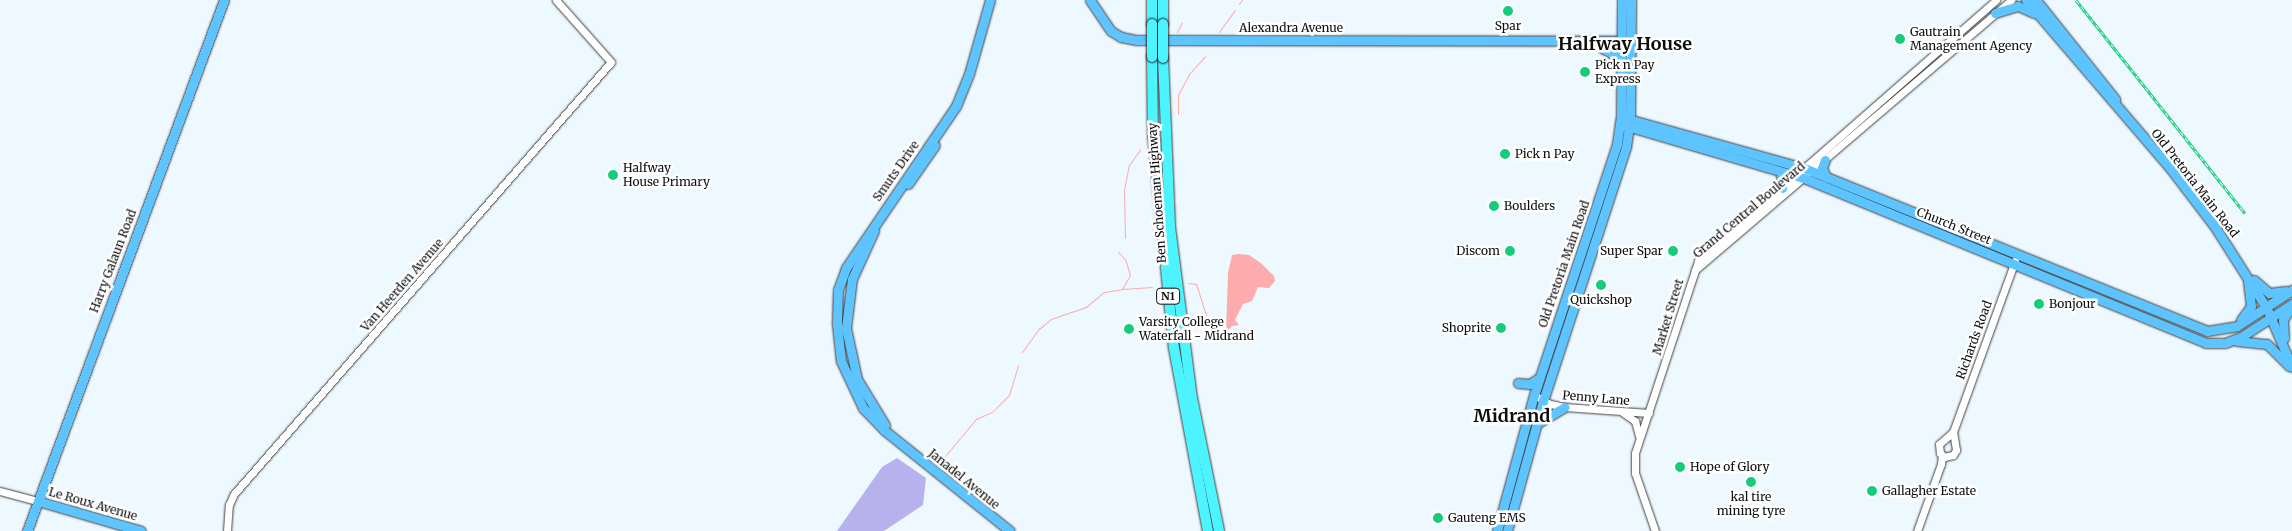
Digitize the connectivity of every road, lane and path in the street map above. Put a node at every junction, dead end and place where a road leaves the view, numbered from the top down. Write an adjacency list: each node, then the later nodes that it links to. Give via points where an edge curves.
1 (224, 0): 53 (main road, Harry Galaun Road)
2 (556, 0): 56 (street, Van Heerden Avenue, via 611,62 234,494 229,505)
3 (990, 0): 35 (main road, Smuts Drive, via 974,69 958,110 877,226 858,261)
4 (1090, 0): 15 (main road, Alexandra Avenue, via 1111,31 1137,40)
5 (1152, 0): 18 (highway, Ben Schoeman Highway / N1, bridge)
6 (1163, 0): 18 (highway, Ben Schoeman Highway / N1, bridge)
7 (1622, 0): 16 (main road, Old Pretoria Main Road)
8 (1631, 0): 16 (main road, Old Pretoria Main Road)
9 (1996, 0): 23 (street, Grand Central Boulevard)
10 (2011, 0): 13 (street, Grand Central Boulevard)
11 (2026, 0): 14 (main road, Old Pretoria Main Road)
12 (2038, 0): 21 (main road, Old Pretoria Main Road)
13 (1995, 13): 14 (main road, via 2020,7 2030,9); 22 (street, Grand Central Boulevard)
14 (2044, 21): 21 (main road, Old Pretoria Main Road)
15 (1510, 43): 16 (main road, Alexandra Avenue); 17 (main road, Alexandra Avenue)
16 (1626, 44): 17 (main road, Alexandra Avenue); 19 (main road, Old Pretoria Main Road); 20 (main road, Old Pretoria Main Road)
17 (1602, 48): 19 (main road, via 1613,54)
18 (1157, 58): 58 (highway, Ben Schoeman Highway / N1, via 1157,182 1174,348); 59 (highway, Ben Schoeman Highway / N1, via 1173,255 1192,398)
19 (1622, 69): 20 (main road, Old Pretoria Main Road)
20 (1625, 121): 23 (main road, Church Street); 24 (main road, Church Street); 39 (main road, Old Pretoria Main Road); 42 (main road, Old Pretoria Main Road, via 1618,180)
21 (2131, 122): 29 (main road, Old Pretoria Main Road, via 2192,195)
22 (1825, 160): 23 (street, Grand Central Boulevard); 26 (main road, via 1822,168)
23 (1808, 170): 25 (street, Grand Central Boulevard); 26 (main road, Church Street)
24 (1781, 172): 25 (main road, Church Street); 27 (main road)
25 (1800, 177): 27 (street, Grand Central Boulevard); 28 (main road, Church Street); 30 (street, Grand Central Boulevard)
26 (1826, 177): 28 (main road, Church Street)
27 (1782, 188): 30 (street, Grand Central Boulevard, via 1702,258)
28 (2015, 260): 36 (main road, Church Street); 37 (main road, Church Street, via 2195,339 2213,344); 47 (street, Richards Road)
29 (2242, 266): 31 (main road, via 2269,293 2278,294); 33 (main road, Old Pretoria Main Road); 36 (main road, via 2250,293 2250,310 2238,321)
30 (1695, 270): 45 (street, Market Street)
31 (2292, 289): 33 (main road)
32 (2292, 305): 34 (main road, Church Street); 38 (main road, via 2282,327)
33 (2267, 309): 34 (main road, Old Pretoria Main Road); 36 (main road, via 2232,328)
34 (2272, 319): 37 (main road, Church Street); 38 (main road, Old Pretoria Main Road)
35 (842, 328): 57 (main road, Janadel Avenue, via 864,394 903,446)
36 (2211, 332)
37 (2229, 342): 38 (main road, via 2264,342)
38 (2292, 368)
39 (1539, 378): 40 (main road, via 1530,384); 41 (main road, Old Pretoria Main Road)
40 (1518, 383)
41 (1534, 395): 42 (street, Penny Lane); 60 (main road, Old Pretoria Main Road)
42 (1543, 401): 43 (street, Penny Lane); 46 (main road, Old Pretoria Main Road)
43 (1565, 407): 44 (street, Penny Lane); 46 (main road)
44 (1618, 411): 45 (street, Penny Lane); 49 (street, via 1635,421)
45 (1648, 413): 49 (street, Market Street)
46 (1537, 423): 61 (main road, Old Pretoria Main Road)
47 (1953, 432): 48 (street, Richards Road); 50 (street, Richards Road)
48 (1946, 439): 50 (street); 51 (street, via 1939,444)
49 (1639, 441): 62 (street, Market Street, via 1635,474)
50 (1954, 442): 51 (street, via 1955,453)
51 (1944, 456): 63 (street)
52 (0, 491): 53 (street)
53 (38, 501): 54 (main road, Harry Galaun Road); 55 (main road, Le Roux Avenue)
54 (27, 531)
55 (142, 531)
56 (227, 531)
57 (1010, 531)
58 (1208, 531)
59 (1219, 531)
60 (1497, 531)
61 (1507, 531)
62 (1655, 531)
63 (1916, 531)

